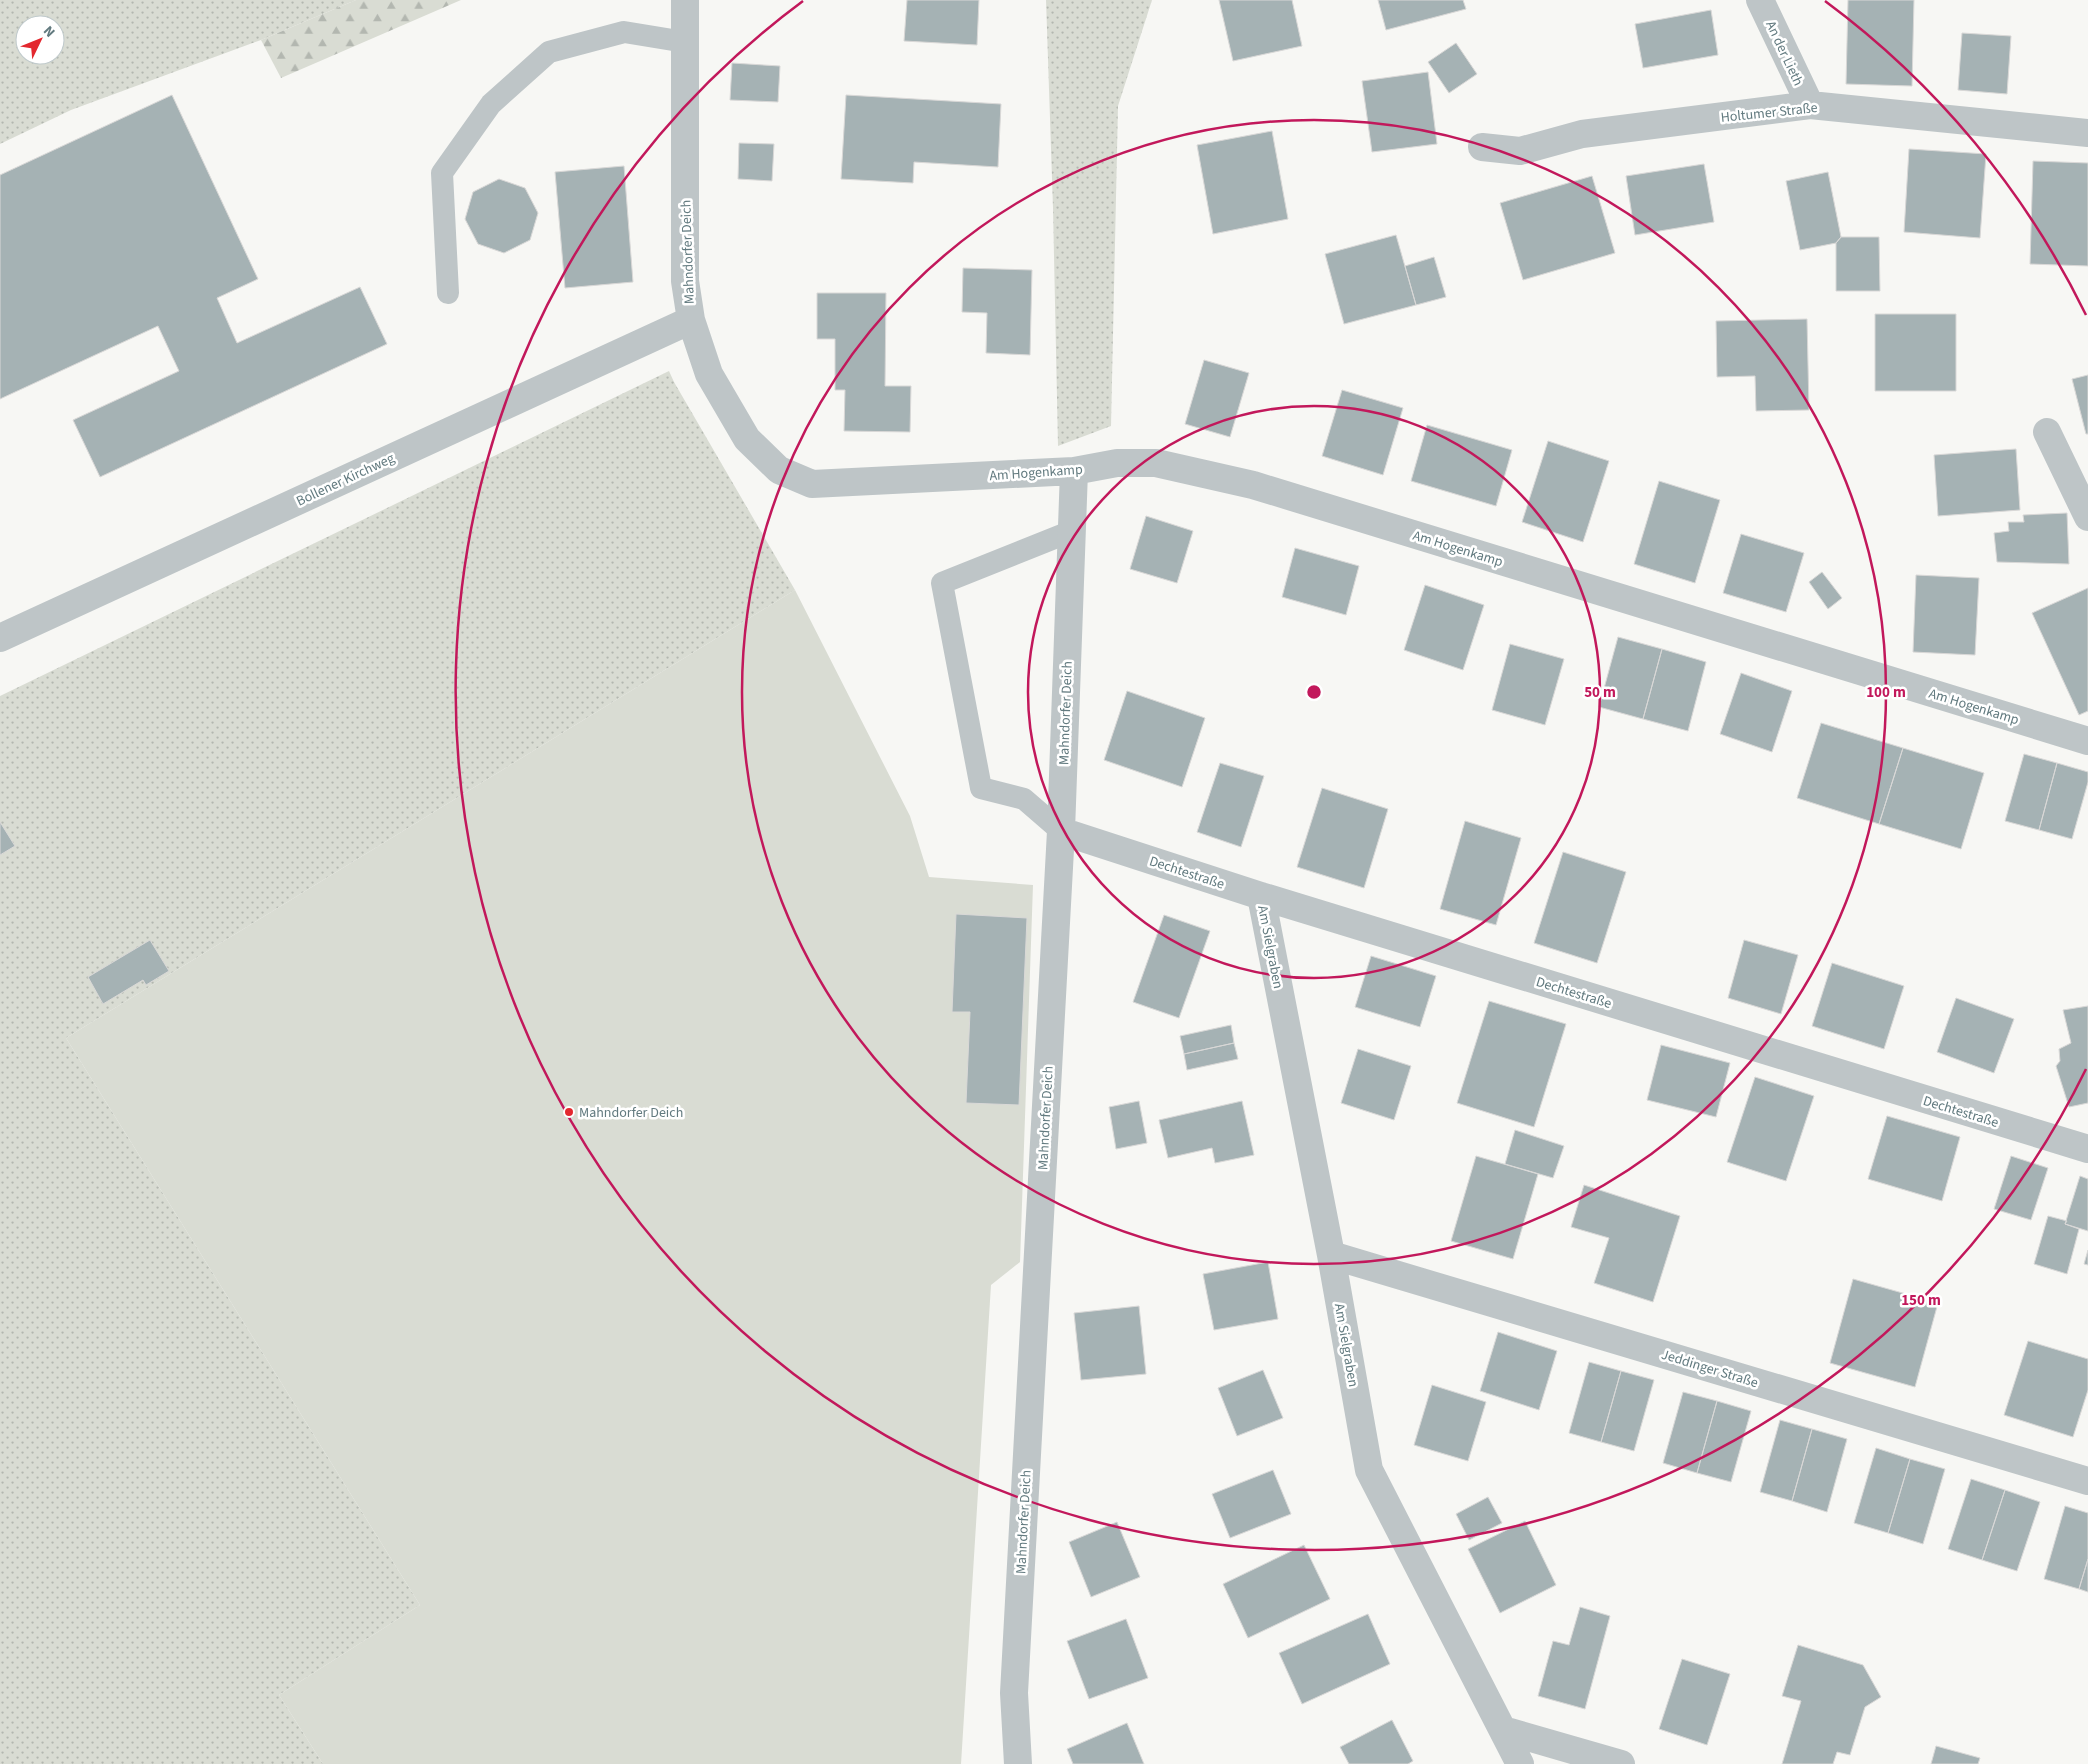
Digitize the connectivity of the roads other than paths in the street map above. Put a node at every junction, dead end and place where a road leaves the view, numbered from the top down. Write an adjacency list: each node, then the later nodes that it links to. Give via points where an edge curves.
1 (685, 0): 3 (street, Mahndorfer Deich)
2 (1760, 0): 4 (street, An der Lieth)
3 (685, 42): 7 (lane, via 624,32 549,52 491,104 442,173); 8 (street, Mahndorfer Deich, via 685,281)
4 (1810, 105): 5 (street, Holtumer Straße); 6 (street, Holtumer Straße, via 1582,134 1520,151)
5 (2088, 133)
6 (1482, 146)
7 (448, 293)
8 (690, 320): 11 (street, Mahndorfer Deich, via 709,374 747,439 778,470); 14 (street, Bollener Kirchweg)
9 (2047, 432): 12 (street)
10 (1074, 471): 11 (street, Am Hogenkamp); 13 (street, Mahndorfer Deich); 15 (street, Am Hogenkamp, via 1117,463 1156,462 1253,485)
11 (812, 484)
12 (2088, 517)
13 (1072, 531): 16 (street, Mahndorfer Deich); 16 (lane, via 942,583 981,788 1024,799)
14 (0, 638)
15 (2088, 741)
16 (1061, 832): 17 (street, Dechtestraße); 22 (street, Mahndorfer Deich, via 1014,1693)
17 (1261, 896): 18 (street, Dechtestraße); 19 (street, Am Sielgraben)
18 (2088, 1149)
19 (1331, 1255): 20 (street, Jeddinger Straße); 21 (street, Am Sielgraben, via 1369,1470)
20 (2088, 1481)
21 (1503, 1730): 23 (street, Am Sielgraben); 24 (street)
22 (1018, 1764)
23 (1520, 1764)
24 (1621, 1764)

